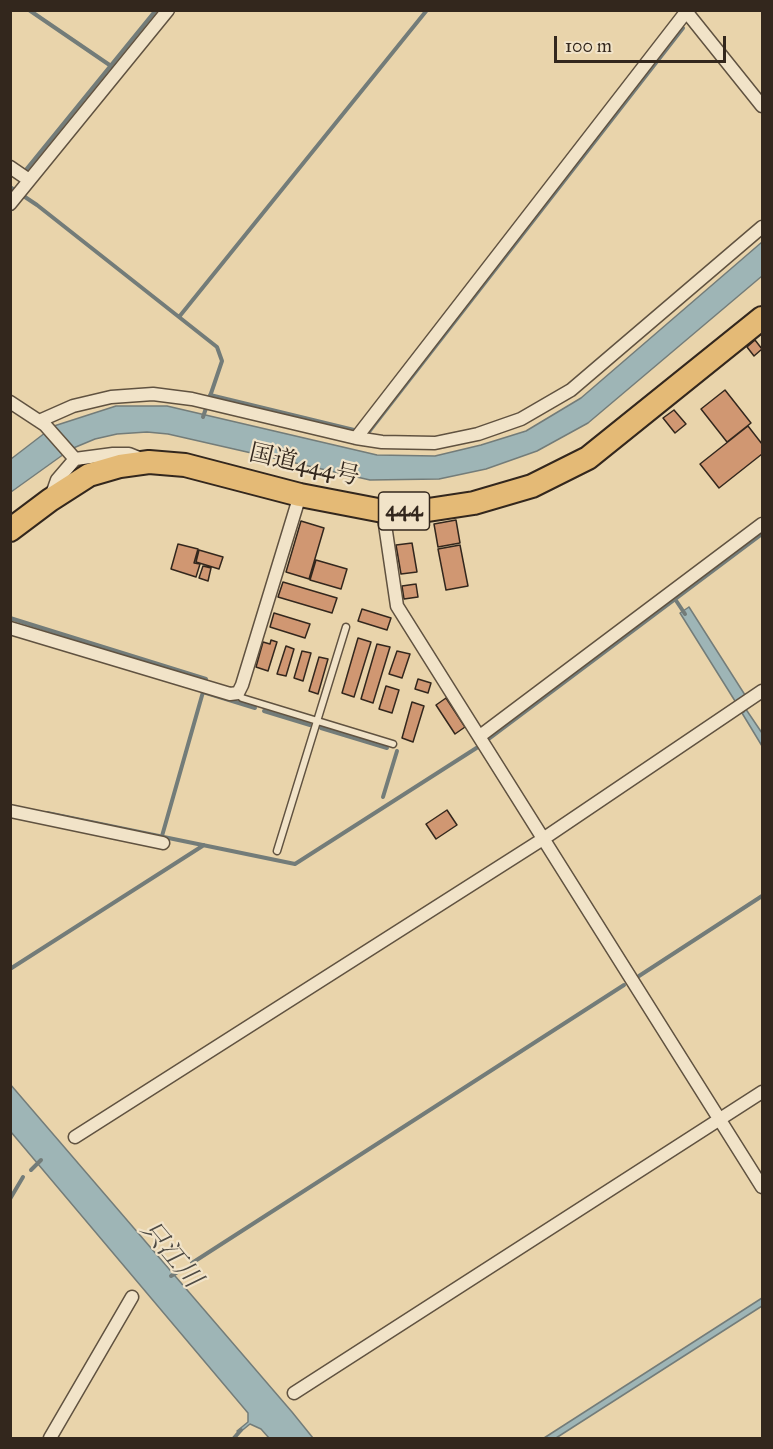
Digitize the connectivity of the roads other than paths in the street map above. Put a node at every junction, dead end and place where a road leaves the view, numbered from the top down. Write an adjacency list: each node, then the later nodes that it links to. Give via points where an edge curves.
1 (168, 10): 5 (street)
2 (685, 11): 3 (street); 10 (street)
3 (762, 106)
4 (10, 167): 5 (street)
5 (20, 192)
6 (762, 227): 10 (street, via 571,390 520,419 478,434 435,443)
7 (762, 318): 15 (highway, 国道444号 / 444, via 579,463 532,486 474,503)
8 (10, 402): 9 (street)
9 (42, 423): 10 (street, via 73,406 111,396 153,394); 11 (street)
10 (356, 438)
11 (74, 457): 12 (street, via 129,454); 14 (street, via 57,480)
12 (148, 462): 13 (highway, 国道444号 / 444, via 185,465); 14 (highway, 国道444号 / 444, via 89,475)
13 (300, 495): 15 (highway, 国道444号 / 444); 21 (street)
14 (50, 500): 17 (highway, 国道444号 / 444)
15 (383, 511): 23 (street, via 397,606)
16 (762, 524): 23 (street)
17 (10, 530)
18 (346, 627): 22 (lane)
19 (10, 628): 21 (street, via 230,694)
20 (762, 691): 26 (street)
21 (238, 693): 22 (lane, via 242,698)
22 (317, 721): 24 (lane); 28 (lane)
23 (480, 736): 26 (street)
24 (393, 744)
25 (10, 811): 27 (street)
26 (543, 839): 30 (street); 31 (street)
27 (163, 843)
28 (278, 851)
29 (762, 1092): 30 (street)
30 (720, 1119): 32 (street); 34 (street)
31 (75, 1137)
32 (762, 1187)
33 (132, 1297): 35 (street)
34 (294, 1393)
35 (50, 1438)

